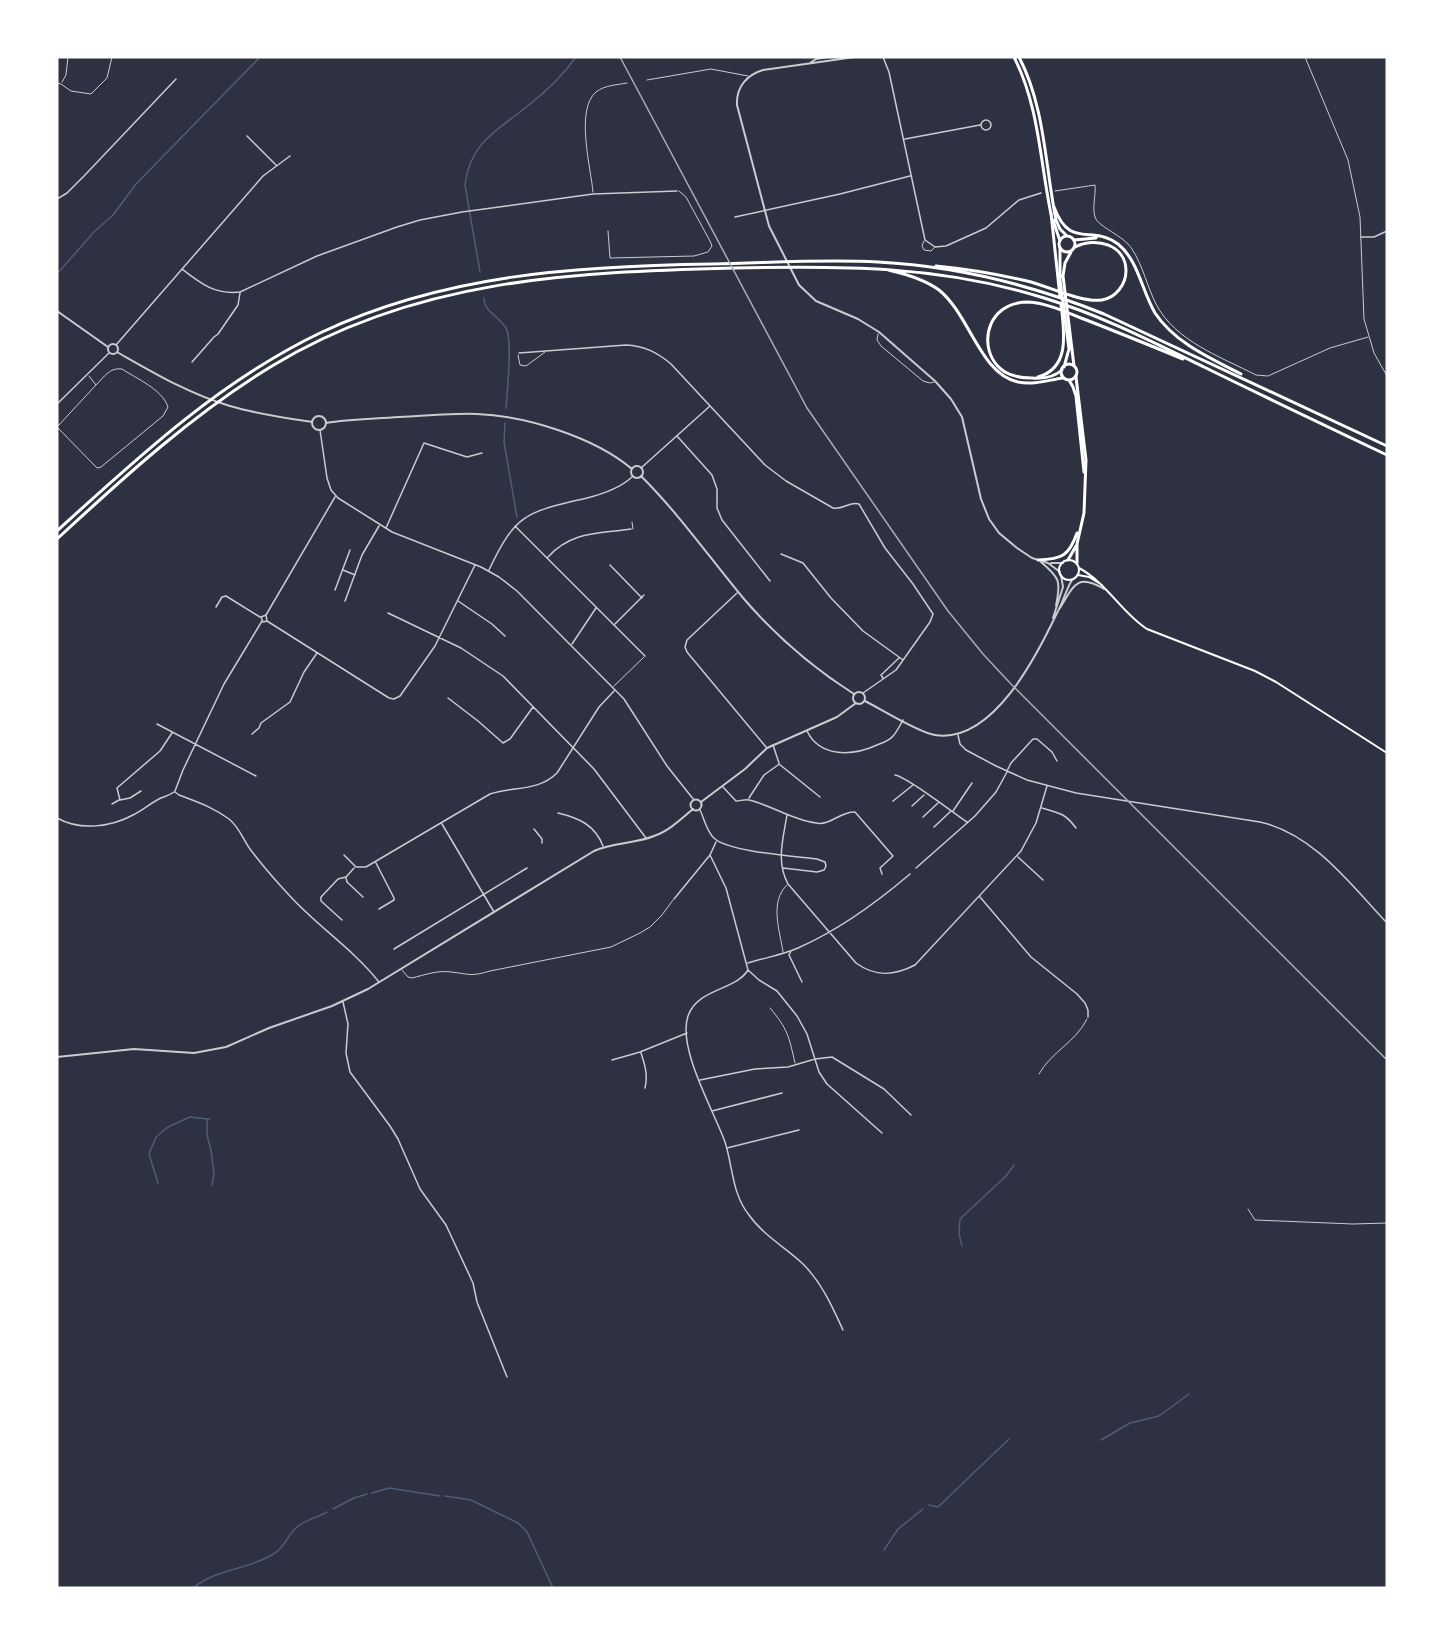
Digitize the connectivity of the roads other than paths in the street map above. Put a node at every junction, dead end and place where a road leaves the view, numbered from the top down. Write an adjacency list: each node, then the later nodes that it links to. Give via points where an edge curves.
1 (68, 57): 15 (lane)
2 (112, 57): 15 (lane, via 107,78 91,94 71,92)
3 (829, 57): 9 (street)
4 (855, 57): 9 (street)
5 (884, 57): 18 (street)
6 (1014, 57): 29 (highway, via 1036,121)
7 (1019, 57): 27 (highway, via 1039,116)
8 (1305, 57): 34 (lane, via 1348,160)
9 (810, 63): 10 (street, via 763,70)
10 (750, 76): 12 (lane, via 711,69); 28 (street, via 741,85 737,105)
11 (176, 79): 26 (street, via 67,194)
12 (646, 80)
13 (57, 83): 15 (lane)
14 (627, 83): 25 (lane, via 598,90 587,106 586,145)
15 (61, 84)
16 (980, 125): 18 (street)
17 (247, 136): 20 (street)
18 (903, 140): 21 (street)
19 (290, 156): 20 (street)
20 (277, 166): 45 (street, via 263,176)
21 (911, 176): 28 (street); 36 (street)
22 (677, 191): 25 (street); 31 (lane, via 687,197 710,242 708,252 694,256 610,258)
23 (1055, 191): 51 (lane, via 1095,185 1094,212 1098,223 1128,244 1162,314 1199,345 1256,375 1268,376 1330,348)
24 (1041, 193): 39 (street, via 1019,200 986,228)
25 (593, 194): 47 (street, via 408,223 318,256)
26 (57, 199)
27 (1054, 207): 33 (highway, via 1059,227); 35 (highway, via 1062,224 1071,231)
28 (763, 209): 30 (street); 50 (street, via 799,285 812,298)
29 (1050, 213): 38 (highway); 46 (highway)
30 (735, 217)
31 (608, 231)
32 (1387, 231): 34 (street)
33 (1067, 236): 37 (highway); 38 (highway)
34 (1361, 237): 51 (lane)
35 (1104, 238): 37 (highway); 70 (highway, via 1116,242 1128,254 1153,308 1172,333)
36 (925, 240): 39 (street); 39 (lane, via 924,250)
37 (1074, 240): 40 (highway)
38 (1060, 241): 41 (highway)
39 (935, 247)
40 (1075, 247): 42 (highway); 43 (highway, via 1101,242 1120,253 1126,277 1114,295 1090,300 1013,278)
41 (1060, 248): 42 (highway); 46 (highway)
42 (1071, 252): 46 (highway)
43 (911, 265): 70 (highway, via 987,277 1057,296); 93 (highway, via 831,261 584,268 496,278 410,298 333,327 255,370 165,435)
44 (874, 268): 61 (highway, via 965,278 1046,298); 66 (highway, via 916,278 940,292 963,318 989,363 1007,378 1038,383); 94 (highway, via 582,274 487,286 400,308 287,357 234,391 157,450)
45 (182, 269): 47 (street, via 213,290); 52 (street)
46 (1061, 280): 49 (highway); 59 (highway)
47 (240, 292): 58 (street, via 238,305)
48 (57, 311): 53 (street)
49 (1064, 322): 60 (highway, via 1069,349); 65 (highway, via 1058,363 1046,374)
50 (879, 332): 68 (street); 68 (lane, via 877,340 881,346 923,381)
51 (1368, 337): 63 (lane)
52 (116, 345): 53 (street); 55 (street)
53 (108, 347): 56 (street)
54 (548, 350): 57 (street); 57 (lane, via 526,366 518,363); 72 (street, via 626,345 655,351)
55 (117, 352): 56 (street); 73 (street, via 198,395 269,416)
56 (109, 353): 62 (street)
57 (519, 353)
58 (192, 362)
59 (1074, 366): 60 (highway, via 1068,364); 64 (highway)
60 (1063, 368): 65 (highway, via 1047,378); 66 (highway)
61 (1207, 368): 65 (highway, via 1066,312 1025,302 1008,306 996,315 989,328 988,343 992,358 1003,370); 80 (highway)
62 (88, 375): 69 (lane); 71 (street)
63 (1387, 376)
64 (1076, 377): 67 (highway); 85 (highway, via 1086,447)
65 (1030, 378)
66 (1064, 378): 67 (highway)
67 (1069, 380): 85 (highway, via 1076,396)
68 (935, 381): 99 (street, via 961,413 989,519 1011,544)
69 (96, 385): 75 (lane); 75 (lane, via 110,371 122,369 162,396 167,411 99,468)
70 (1269, 389): 78 (highway)
71 (57, 404)
72 (711, 406): 77 (street); 139 (street, via 775,474 833,508 857,503 861,506 885,548 933,614)
73 (312, 422): 74 (street, via 320,417); 76 (street)
74 (326, 423): 76 (street); 82 (street, via 458,414 498,416 567,434)
75 (57, 427)
76 (320, 430): 86 (street, via 327,478)
77 (677, 436): 81 (street); 113 (street, via 712,475 722,520)
78 (1387, 446)
79 (482, 453): 91 (street, via 466,457 424,443)
80 (1387, 455)
81 (641, 468): 82 (street); 83 (street)
82 (632, 469): 84 (street)
83 (641, 476): 84 (street); 116 (street, via 676,513)
84 (632, 477): 89 (street, via 598,495 537,510)
85 (1085, 486): 90 (highway)
86 (336, 496): 88 (street); 127 (street)
87 (632, 522): 92 (lane)
88 (380, 525): 91 (street); 110 (street)
89 (515, 526): 98 (street); 108 (street)
90 (1080, 526): 95 (highway); 99 (highway, via 1066,554)
91 (385, 529): 104 (street)
92 (631, 529): 98 (street, via 570,538)
93 (57, 531)
94 (57, 539)
95 (1077, 544): 100 (highway); 103 (highway)
96 (350, 550): 107 (street)
97 (781, 554): 138 (street, via 803,563 863,631)
98 (548, 558): 124 (street)
99 (1038, 560): 101 (street); 122 (street, via 1055,573 1059,582)
100 (1068, 560): 102 (main road); 103 (main road)
101 (1048, 563): 102 (street); 109 (street)
102 (1063, 563): 109 (main road)
103 (1077, 563): 106 (main road)
104 (475, 565): 108 (street); 120 (street)
105 (610, 565): 119 (street)
106 (1079, 568): 111 (main road); 114 (main road)
107 (342, 570): 110 (street); 115 (street)
108 (488, 571): 135 (street, via 517,591)
109 (1060, 573): 112 (main road); 122 (street, via 1064,587)
110 (355, 575): 121 (street)
111 (1078, 575): 112 (main road); 114 (main road)
112 (1072, 579): 125 (street)
113 (770, 581)
114 (1104, 586): 117 (main road)
115 (335, 590)
116 (738, 592): 143 (street, via 799,655); 157 (street, via 687,640 685,647)
117 (1112, 594): 125 (street, via 1089,581 1080,581); 158 (main road, via 1147,629 1255,671)
118 (644, 595): 119 (street)
119 (642, 598): 132 (street)
120 (457, 600): 133 (street); 134 (street)
121 (345, 601)
122 (1056, 606): 129 (street)
123 (216, 607): 128 (street, via 226,596)
124 (596, 607): 132 (street); 135 (street)
125 (1058, 611): 129 (street)
126 (388, 613): 134 (street)
127 (266, 615): 128 (street); 131 (street)
128 (261, 618): 130 (street)
129 (1053, 620): 153 (street, via 1017,684 988,715)
130 (262, 621): 131 (street); 154 (street, via 224,684)
131 (267, 621): 136 (street)
132 (614, 625): 137 (street)
133 (505, 636)
134 (439, 638): 136 (street, via 400,696 394,699); 147 (street, via 495,670)
135 (572, 644): 141 (street)
136 (317, 652): 152 (street, via 290,702)
137 (645, 656): 141 (lane)
138 (900, 658): 139 (street); 140 (street, via 881,675)
139 (903, 660): 140 (street)
140 (884, 679): 142 (street)
141 (614, 688): 156 (street); 174 (street)
142 (863, 693): 143 (street); 145 (street)
143 (854, 694): 146 (street)
144 (448, 698): 147 (street, via 503,743)
145 (865, 701): 146 (street); 148 (street)
146 (856, 703): 150 (street)
147 (534, 706): 156 (street)
148 (903, 720): 150 (street, via 888,741 855,753 820,748); 153 (street, via 931,734)
149 (156, 724): 151 (street)
150 (807, 731): 155 (street)
151 (172, 733): 154 (street); 173 (street, via 160,751 119,785)
152 (252, 734)
153 (957, 734): 161 (street, via 966,750)
154 (195, 745): 163 (street); 169 (street)
155 (773, 746): 157 (street); 160 (street)
156 (574, 748): 188 (street, via 547,781 534,787 500,790); 193 (street)
157 (767, 748): 166 (street)
158 (1387, 753)
159 (1057, 761): 161 (street, via 1052,752 1033,739)
160 (779, 764): 171 (street); 172 (street, via 769,769)
161 (1007, 771): 167 (street); 189 (street, via 990,800)
162 (895, 775): 165 (street)
163 (256, 776)
164 (972, 783): 183 (street)
165 (914, 785): 170 (street); 175 (street)
166 (723, 786): 172 (street, via 735,801); 176 (street)
167 (1047, 786): 180 (street); 218 (street, via 1260,822 1286,830 1312,847)
168 (141, 791): 173 (street)
169 (175, 792): 187 (street, via 112,823 82,826); 227 (street, via 231,820 289,895 352,952)
170 (926, 794): 177 (street); 179 (street)
171 (820, 797)
172 (748, 799): 185 (street)
173 (120, 800): 178 (street)
174 (694, 800): 176 (street); 181 (street)
175 (893, 801)
176 (701, 802): 182 (street)
177 (939, 803): 183 (street); 186 (street)
178 (112, 804)
179 (912, 807)
180 (1040, 808): 191 (street, via 1063,814); 200 (street, via 1034,830)
181 (693, 809): 182 (street); 193 (street, via 668,828)
182 (700, 810): 194 (street)
183 (952, 812): 189 (street); 190 (street)
184 (558, 813): 196 (street, via 585,821)
185 (787, 815): 197 (street); 206 (street, via 822,824 849,812 858,814 893,856 880,868)
186 (923, 817)
187 (57, 818)
188 (441, 823): 201 (street); 211 (street)
189 (968, 823): 205 (street)
190 (934, 827)
191 (1076, 828)
192 (534, 829): 195 (street)
193 (646, 838): 196 (street)
194 (717, 840): 197 (street); 199 (street)
195 (542, 843)
196 (603, 847): 216 (street)
197 (781, 854): 204 (street); 204 (street, via 817,859 826,866 817,872)
198 (344, 855): 202 (street)
199 (710, 855): 214 (street); 223 (street, via 726,888)
200 (1017, 856): 209 (street); 213 (street)
201 (375, 862): 202 (street); 215 (street, via 394,898)
202 (356, 867): 208 (street)
203 (527, 868): 211 (street)
204 (782, 868): 210 (street)
205 (916, 868)
206 (882, 874)
207 (910, 874): 219 (street, via 864,911)
208 (346, 877): 212 (street); 217 (street, via 338,879 321,897)
209 (1043, 880)
210 (788, 884): 219 (street); 222 (lane, via 778,899 777,926)
211 (483, 894): 216 (street); 220 (street)
212 (363, 897)
213 (979, 897): 219 (street, via 915,965 904,971 880,974 861,966); 230 (street, via 1031,957 1077,994 1085,1003)
214 (674, 899): 224 (lane, via 650,927 611,947 475,976 437,972 412,978)
215 (379, 909)
216 (494, 912): 224 (street)
217 (342, 920)
218 (1387, 923)
219 (829, 932): 221 (street)
220 (394, 949)
221 (792, 950): 222 (street); 226 (street, via 789,955)
222 (783, 952): 223 (street)
223 (748, 963): 225 (street)
224 (402, 969): 227 (street)
225 (748, 970): 231 (street, via 698,1001 688,1017); 234 (street, via 777,991 797,1016)
226 (801, 982)
227 (379, 983): 228 (street)
228 (343, 1001): 233 (street, via 215,1050 125,1050); 249 (street, via 349,1069 390,1126 420,1189 446,1226 473,1283)
229 (770, 1008): 236 (lane, via 788,1031)
230 (1088, 1017): 237 (lane, via 1082,1029)
231 (687, 1033): 232 (street); 238 (street, via 689,1052)
232 (640, 1052): 235 (street); 239 (street, via 646,1070)
233 (57, 1057)
234 (815, 1059): 236 (street); 242 (street, via 832,1057 841,1062 884,1089); 244 (street, via 827,1084)
235 (612, 1060)
236 (796, 1065): 238 (street)
237 (1038, 1074)
238 (700, 1080): 241 (street)
239 (645, 1088)
240 (782, 1093): 241 (street)
241 (711, 1111): 245 (street)
242 (911, 1115)
243 (799, 1130): 245 (street)
244 (882, 1133)
245 (726, 1148): 248 (street, via 734,1185 745,1210 815,1278)
246 (1248, 1209): 247 (lane, via 1255,1220)
247 (1387, 1223)
248 (843, 1330)
249 (507, 1377)

